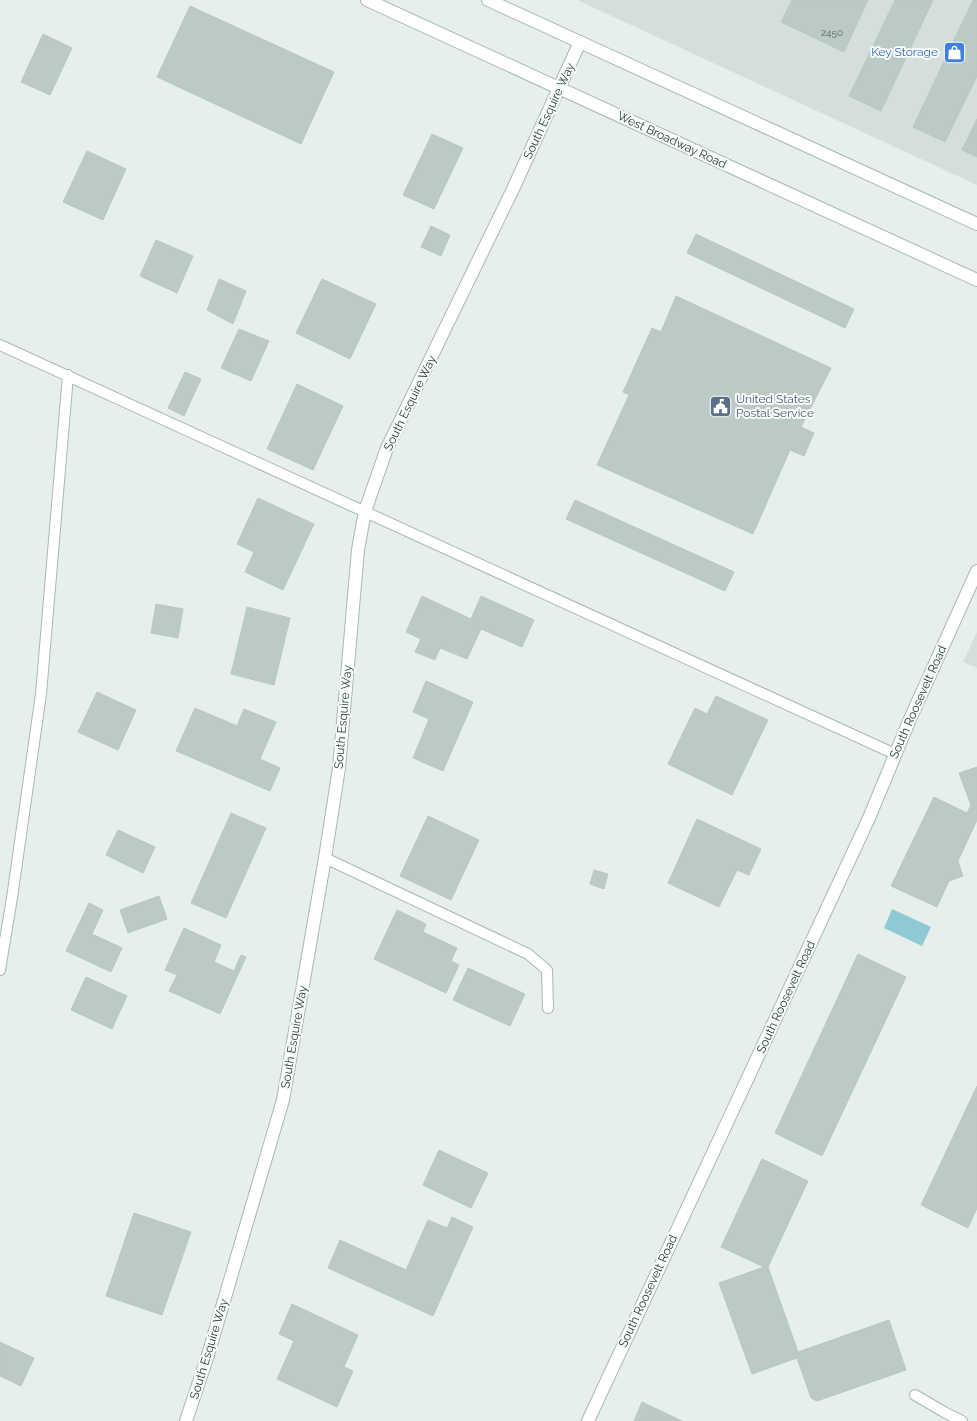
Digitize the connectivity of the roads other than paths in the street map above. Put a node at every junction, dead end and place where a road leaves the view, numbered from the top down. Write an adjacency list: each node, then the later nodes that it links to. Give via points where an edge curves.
1 (367, 0): 4 (street, West Broadway Road)
2 (488, 0): 3 (street)
3 (580, 42): 4 (street, South Esquire Way); 5 (street)
4 (559, 89): 6 (street, West Broadway Road); 9 (street, South Esquire Way, via 387,448)
5 (977, 224)
6 (977, 280)
7 (0, 345): 8 (lane)
8 (68, 375): 9 (lane); 13 (lane, via 41,694)
9 (364, 511): 11 (lane); 12 (street, South Esquire Way, via 358,550 339,768)
10 (977, 571): 11 (street, South Roosevelt Road)
11 (895, 754): 17 (street, South Roosevelt Road, via 866,825)
12 (325, 858): 14 (lane, via 528,954 547,970); 16 (street, South Esquire Way, via 283,1100)
13 (0, 970)
14 (548, 1008)
15 (915, 1395): 18 (lane)
16 (186, 1421)
17 (588, 1421)
18 (962, 1421)

